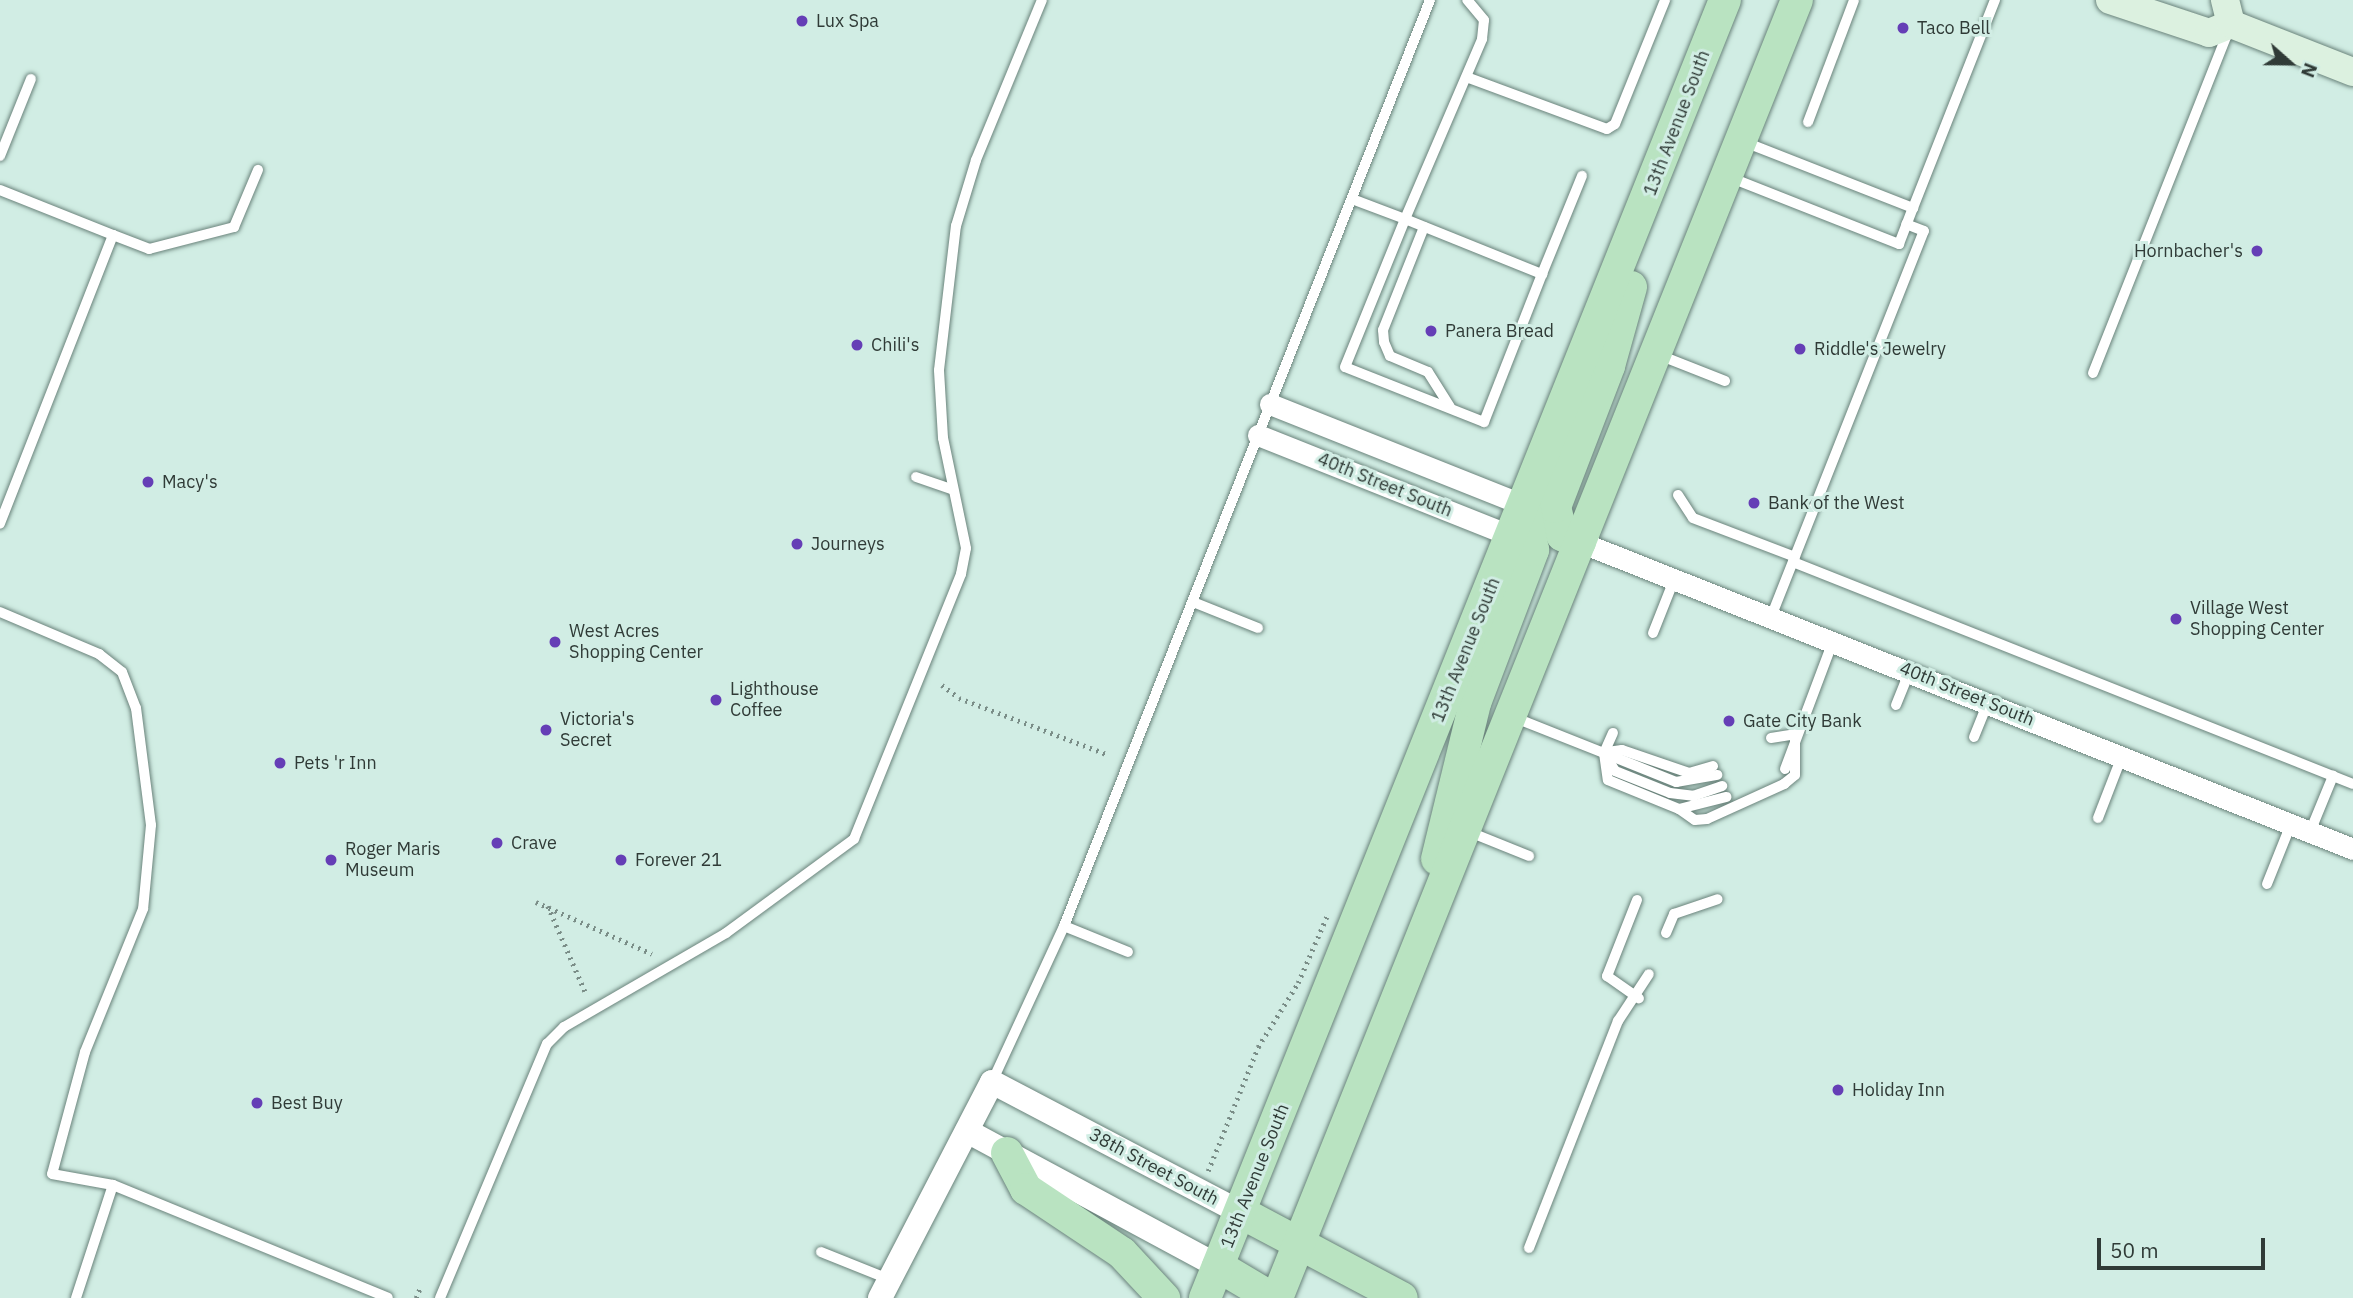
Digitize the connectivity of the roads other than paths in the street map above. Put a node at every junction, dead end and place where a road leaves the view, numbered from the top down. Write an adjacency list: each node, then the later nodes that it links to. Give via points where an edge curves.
1 (1042, 0): 36 (lane, via 976,160 956,226 939,370)
2 (1430, 0): 22 (lane)
3 (1665, 0): 12 (lane, via 1615,124 1596,128)
4 (1724, 0): 20 (main road, 13th Avenue South)
5 (1797, 0): 15 (main road)
6 (1854, 0): 14 (lane)
7 (1995, 0): 23 (lane)
8 (2110, 0): 10 (main road, via 2209,33)
9 (1473, 1): 12 (lane, via 1484,20)
10 (2232, 8): 11 (main road); 30 (lane)
11 (2353, 72)
12 (1469, 78): 24 (lane)
13 (32, 79): 16 (lane)
14 (1808, 122)
15 (1740, 140): 19 (main road); 23 (lane)
16 (0, 156)
17 (258, 170): 27 (lane, via 234,227 149,249)
18 (1582, 176): 28 (lane)
19 (1726, 176): 25 (lane, via 1899,244); 29 (main road)
20 (1652, 187): 38 (main road, 13th Avenue South); 41 (main road, via 1609,366 1555,507 1562,535)
21 (0, 190): 27 (lane)
22 (1352, 199): 24 (lane); 32 (lane)
23 (1913, 208): 25 (lane)
24 (1405, 219): 26 (lane); 33 (lane, via 1345,367)
25 (1906, 224): 42 (lane, via 1924,231)
26 (1424, 227): 28 (lane); 33 (lane, via 1383,330 1384,342 1390,356 1428,372)
27 (113, 235): 39 (lane)
28 (1542, 274): 33 (lane, via 1484,422)
29 (1655, 353): 31 (lane); 41 (main road)
30 (2093, 373)
31 (1724, 381)
32 (1270, 404): 34 (lane); 38 (street)
33 (1452, 409)
34 (1258, 435): 40 (street, 40th Street South); 44 (lane)
35 (916, 477): 36 (lane)
36 (953, 490): 92 (lane, via 966,548 961,574 854,839 726,933 564,1027 547,1044)
37 (1678, 495): 42 (lane, via 1693,518)
38 (1524, 505): 40 (main road, 13th Avenue South); 77 (main road, via 1533,550 1475,703)
39 (0, 524)
40 (1512, 536): 84 (main road, 13th Avenue South)
41 (1580, 542): 43 (street, 40th Street South); 53 (main road)
42 (1794, 560): 46 (lane); 63 (lane)
43 (1674, 580): 46 (street, 40th Street South); 48 (lane)
44 (1193, 602): 47 (lane); 74 (lane)
45 (0, 612): 83 (lane, via 100,654 122,672 136,708 150,825 143,909 85,1052 52,1174)
46 (1771, 617): 49 (street, 40th Street South)
47 (1258, 628)
48 (1653, 633)
49 (1833, 640): 50 (street, 40th Street South); 55 (lane)
50 (1910, 671): 51 (street, 40th Street South); 52 (lane)
51 (1988, 703): 56 (lane); 59 (street, 40th Street South)
52 (1896, 705)
53 (1510, 716): 58 (lane); 68 (main road)
54 (1613, 733): 58 (lane)
55 (1795, 734): 57 (lane); 60 (lane); 61 (lane); 65 (lane, via 1795,775 1784,784 1707,819 1695,820)
56 (1974, 737)
57 (1773, 742)
58 (1604, 753): 62 (lane, via 1622,750 1689,773); 65 (lane, via 1608,780); 65 (lane, via 1615,771 1670,793 1724,792)
59 (2122, 756): 66 (lane); 67 (street, 40th Street South)
60 (1780, 758)
61 (1785, 769)
62 (1715, 770)
63 (2333, 776): 64 (lane); 67 (lane)
64 (2353, 784)
65 (1679, 809)
66 (2098, 818)
67 (2300, 828): 69 (street, 40th Street South); 71 (lane)
68 (1465, 830): 70 (lane); 77 (main road)
69 (2353, 849)
70 (1529, 856)
71 (2267, 884)
72 (1637, 900): 79 (lane, via 1607,976)
73 (1718, 900): 75 (lane, via 1674,914)
74 (1064, 926): 76 (lane); 80 (lane)
75 (1666, 933)
76 (1128, 952)
77 (1416, 953): 85 (main road)
78 (1649, 974): 79 (lane)
79 (1639, 998): 86 (lane, via 1618,1021)
80 (992, 1082): 81 (street); 84 (street, 38th Street South)
81 (967, 1131): 82 (street); 89 (street)
82 (1007, 1153): 88 (street); 93 (main road, via 1026,1189 1122,1253)
83 (113, 1185): 90 (lane); 91 (lane)
84 (1240, 1212): 85 (main road, 38th Street South); 88 (main road, 13th Avenue South)
85 (1298, 1245): 96 (main road); 97 (main road, 38th Street South)
86 (1529, 1248)
87 (821, 1252): 89 (lane)
88 (1218, 1266): 94 (main road, 13th Avenue South); 95 (main road)
89 (884, 1289)
90 (76, 1298)
91 (388, 1298)
92 (440, 1298)
93 (1164, 1298)
94 (1205, 1298)
95 (1272, 1298)
96 (1277, 1298)
97 (1402, 1298)

